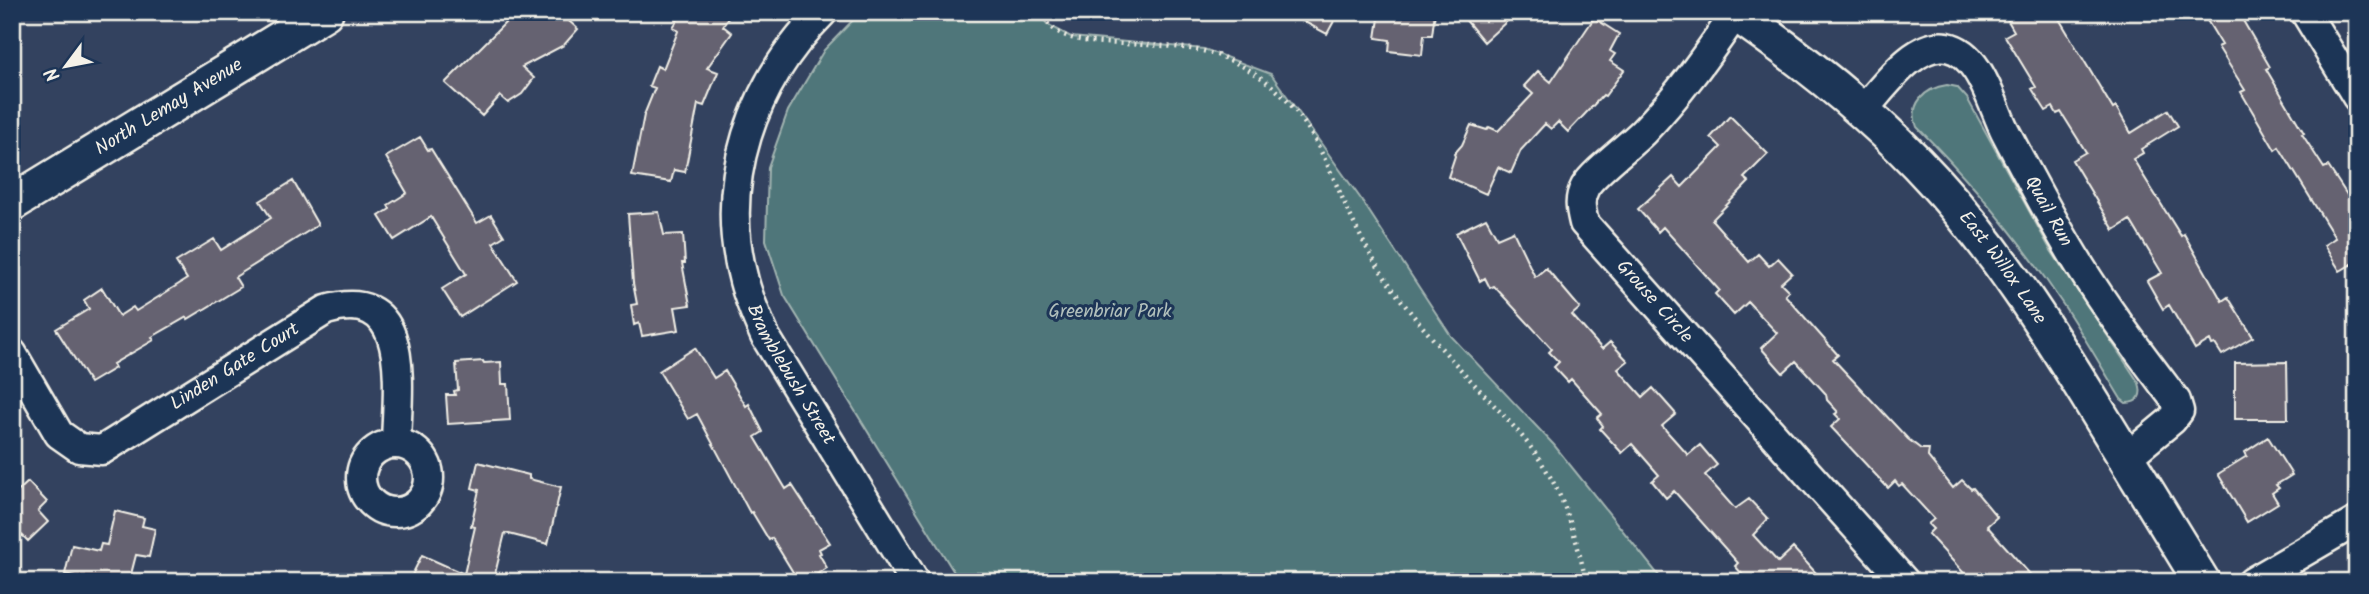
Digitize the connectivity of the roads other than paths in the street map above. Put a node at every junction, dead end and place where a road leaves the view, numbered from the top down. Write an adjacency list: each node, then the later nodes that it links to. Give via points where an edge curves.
1 (325, 12): 7 (main road, North Lemay Avenue)
2 (823, 12): 12 (street, Bramblebush Street, via 765,88 744,145 737,182 736,231 744,280 765,336)
3 (2305, 12): 5 (street)
4 (1735, 13): 6 (main road, East Willox Lane); 13 (street, Grouse Circle, via 1668,105 1589,180 1580,205 1584,223)
5 (2357, 97)
6 (1862, 111): 10 (main road, East Willox Lane, via 1932,178 1997,256); 10 (street, Quail Run, via 1920,51 1948,47 1976,68 2058,230 2113,316 2176,401 2179,411 2172,420)
7 (12, 203)
8 (12, 354): 9 (street, Linden Gate Court, via 59,434 79,448 102,450 326,310 359,306 378,314 398,355)
9 (396, 444)
10 (2126, 458): 14 (main road, East Willox Lane)
11 (2357, 521): 15 (street)
12 (915, 582)
13 (1905, 582)
14 (2202, 582)
15 (2252, 582)

